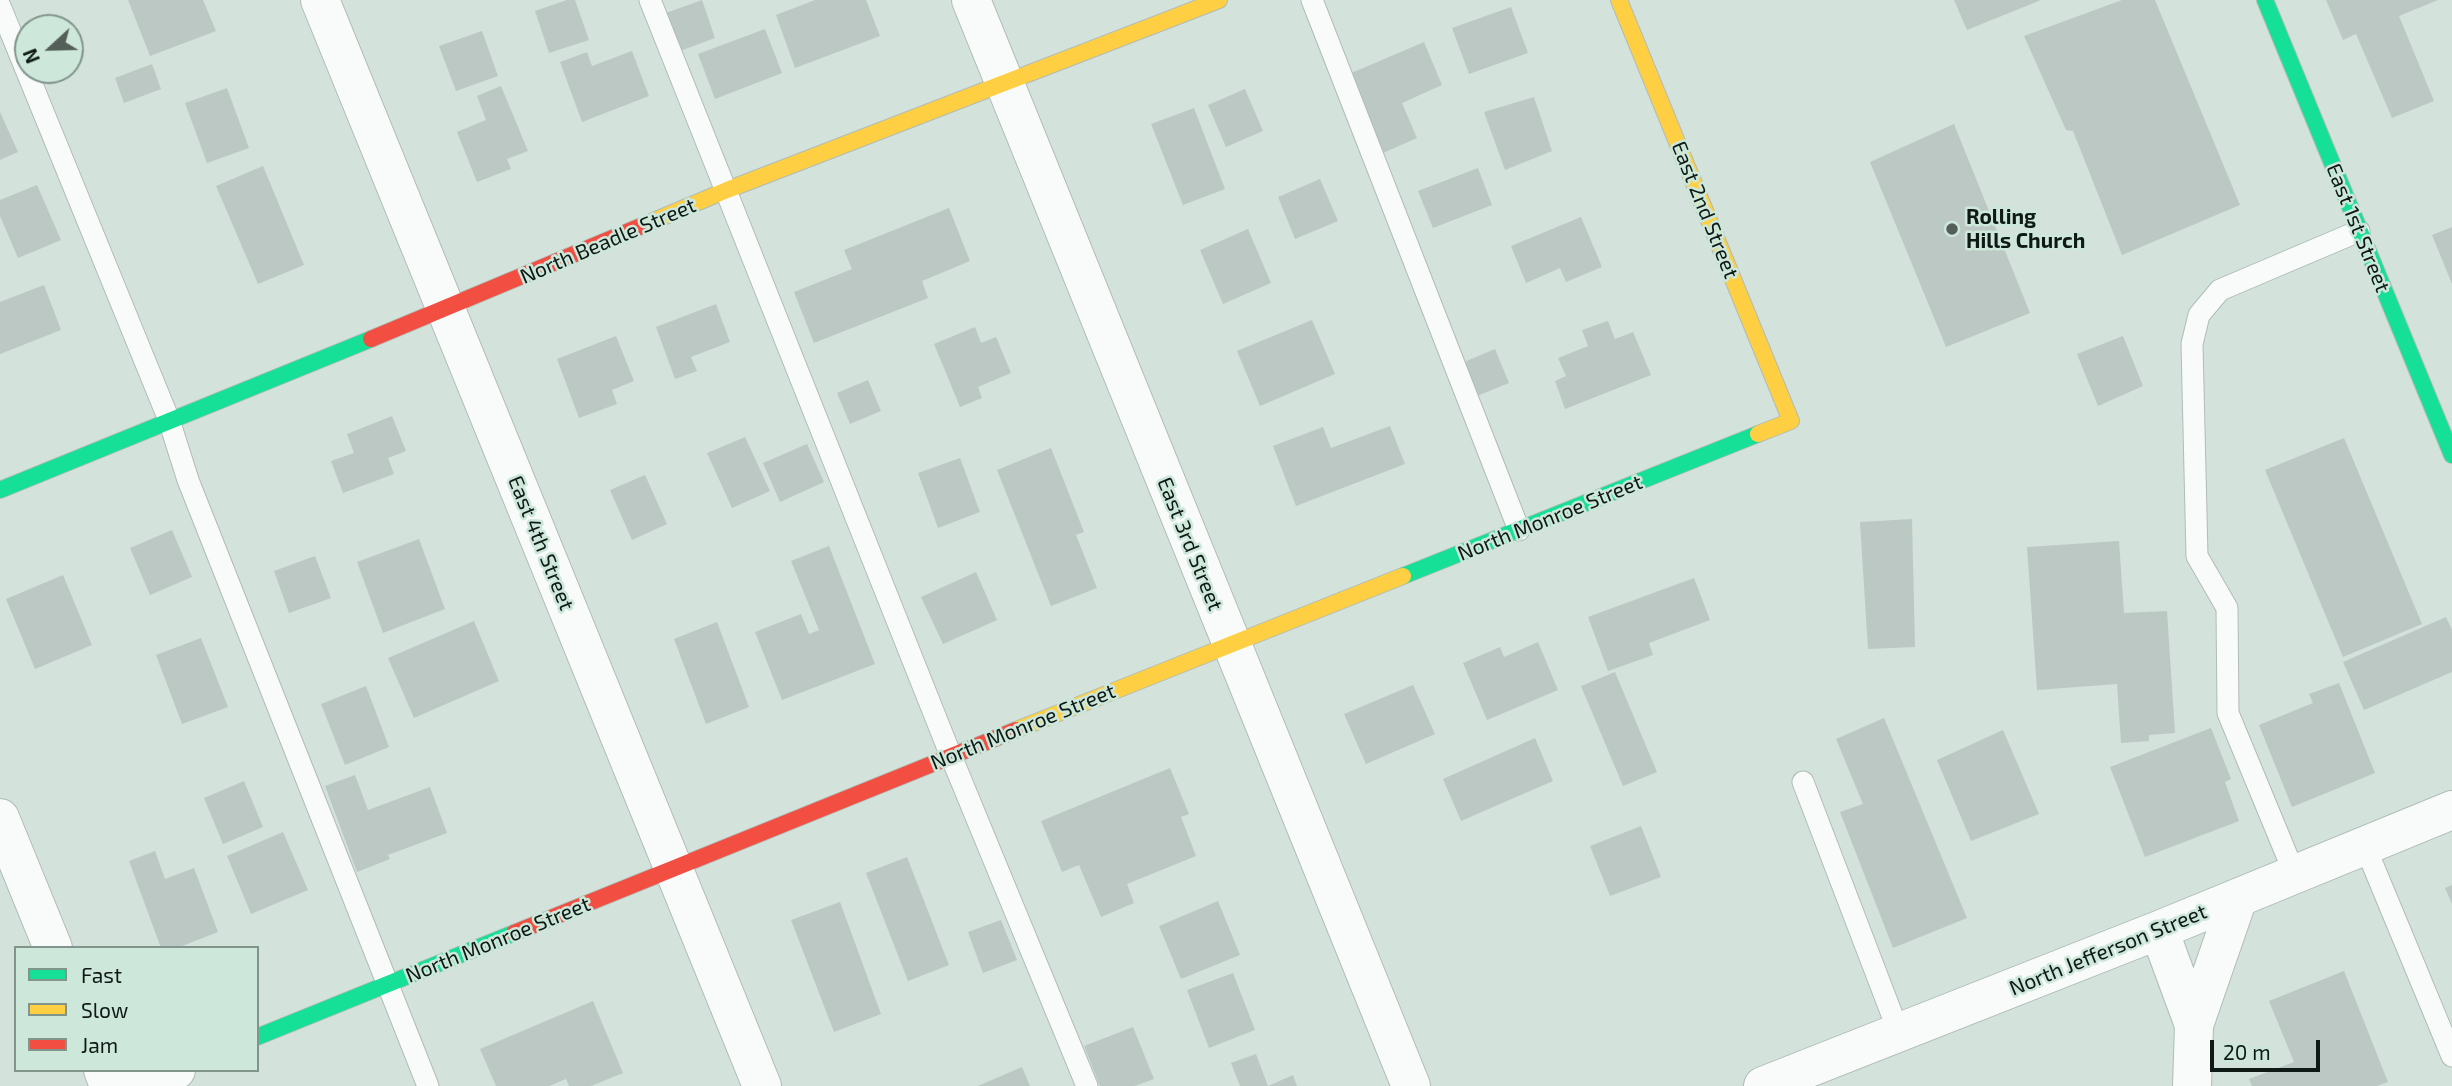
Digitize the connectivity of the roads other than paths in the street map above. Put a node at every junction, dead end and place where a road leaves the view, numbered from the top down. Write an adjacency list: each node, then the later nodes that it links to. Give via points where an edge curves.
1 (320, 0): 12 (street, East 4th Street)
2 (650, 0): 10 (lane)
3 (971, 0): 9 (street, East 3rd Street)
4 (1219, 0): 9 (street, North Beadle Street)
5 (1312, 0): 17 (lane)
6 (1619, 0): 14 (street, East 2nd Street)
7 (2265, 0): 11 (street, East 1st Street)
8 (0, 6): 13 (lane)
9 (1004, 84): 10 (street, North Beadle Street); 18 (street, East 3rd Street)
10 (727, 190): 12 (street, North Beadle Street); 19 (lane)
11 (2359, 231): 15 (street, East 1st Street); 25 (lane, via 2220,290 2199,315 2192,344 2197,556 2227,608 2228,713)
12 (445, 309): 13 (street, North Beadle Street); 24 (street, East 4th Street)
13 (169, 420): 16 (street, North Beadle Street); 29 (lane, via 188,480)
14 (1791, 421): 17 (street, North Monroe Street)
15 (2452, 455)
16 (0, 490)
17 (1519, 530): 18 (street, North Monroe Street)
18 (1231, 645): 19 (street, North Monroe Street); 39 (street, East 3rd Street)
19 (951, 756): 24 (street, North Monroe Street); 38 (lane)
20 (1802, 782): 31 (lane)
21 (2452, 810): 23 (street, North Jefferson Street)
22 (0, 818): 28 (street)
23 (2365, 846): 25 (street, North Jefferson Street); 33 (lane)
24 (675, 869): 29 (street, North Monroe Street); 37 (street, East 4th Street)
25 (2295, 875): 26 (street, North Jefferson Street)
26 (2238, 898): 27 (street, North Jefferson Street); 30 (street)
27 (2160, 930): 30 (street); 31 (street, North Jefferson Street)
28 (52, 946)
29 (387, 985): 32 (street, North Monroe Street); 36 (lane)
30 (2194, 1025): 41 (street)
31 (1899, 1032): 40 (street, North Jefferson Street)
32 (259, 1036)
33 (2452, 1056)
34 (171, 1072): 35 (street)
35 (137, 1086)
36 (428, 1086)
37 (762, 1086)
38 (1087, 1086)
39 (1411, 1086)
40 (1763, 1086)
41 (2192, 1086)

